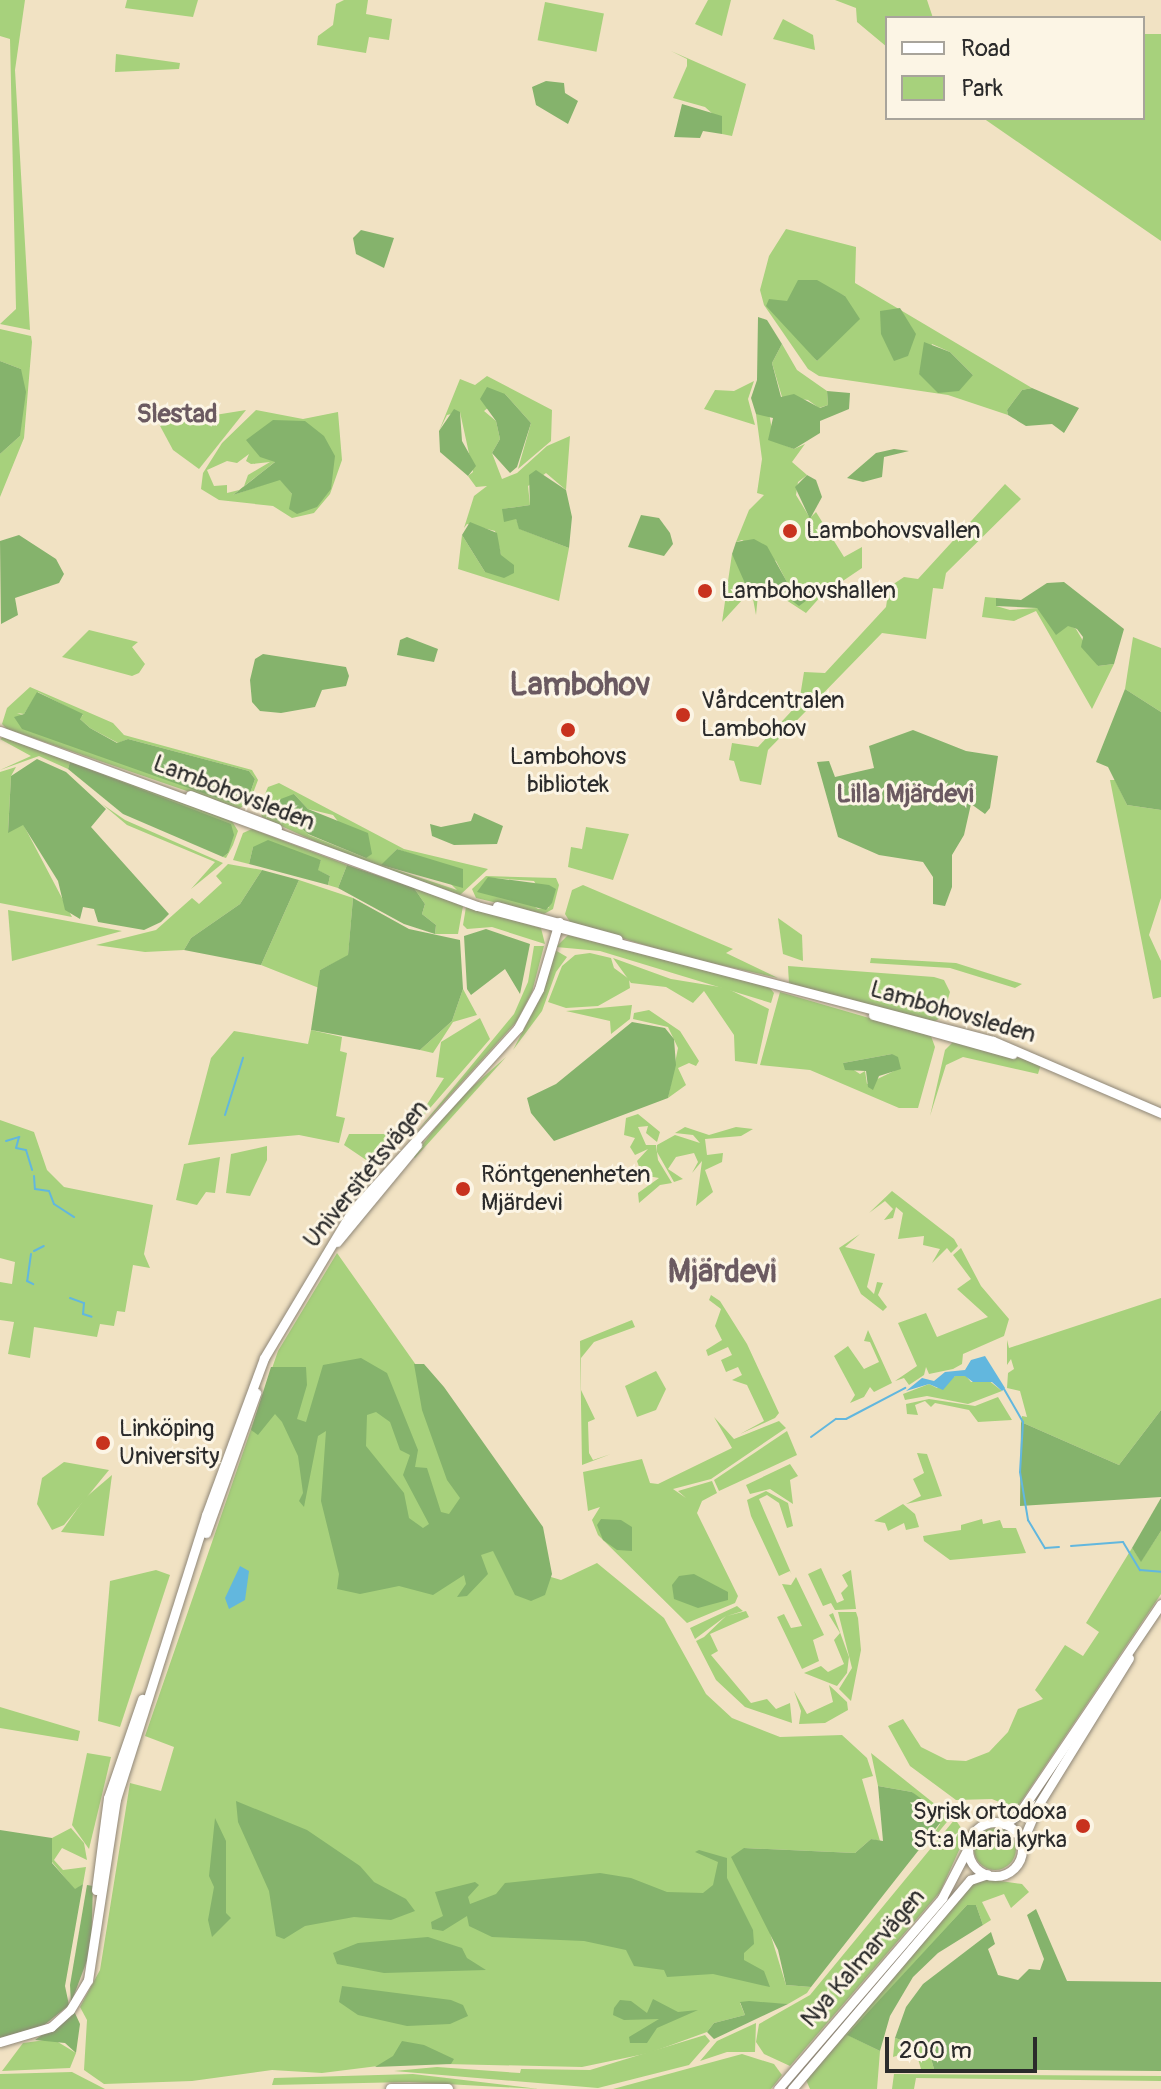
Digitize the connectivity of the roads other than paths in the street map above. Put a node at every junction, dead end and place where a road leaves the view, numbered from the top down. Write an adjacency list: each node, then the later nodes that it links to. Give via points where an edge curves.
1 (4, 732): 2 (main road, Lambohovsleden, via 346,860)
2 (555, 924): 3 (main road, Lambohovsleden, via 1069,1070); 12 (main road, Universitetsvägen, via 528,1012 352,1211 275,1336 108,1798 93,1962 66,2014 33,2035)
3 (1123, 1094): 4 (main road, Lambohovsleden); 5 (main road, Lambohovsleden)
4 (1161, 1113)
5 (1161, 1120)
6 (1161, 1604): 7 (main road)
7 (1154, 1615): 8 (main road, via 1018,1815); 9 (main road, via 1037,1807)
8 (1004, 1824): 9 (main road); 10 (main road, via 982,1825)
9 (1021, 1845): 11 (main road, via 1014,1868)
10 (968, 1848): 11 (main road, via 972,1864); 15 (main road, Nya Kalmarvägen, via 942,1898)
11 (987, 1874): 16 (main road, Nya Kalmarvägen, via 966,1885)
12 (0, 2042)
13 (391, 2089): 14 (highway)
14 (448, 2089)
15 (778, 2089)
16 (792, 2089)

